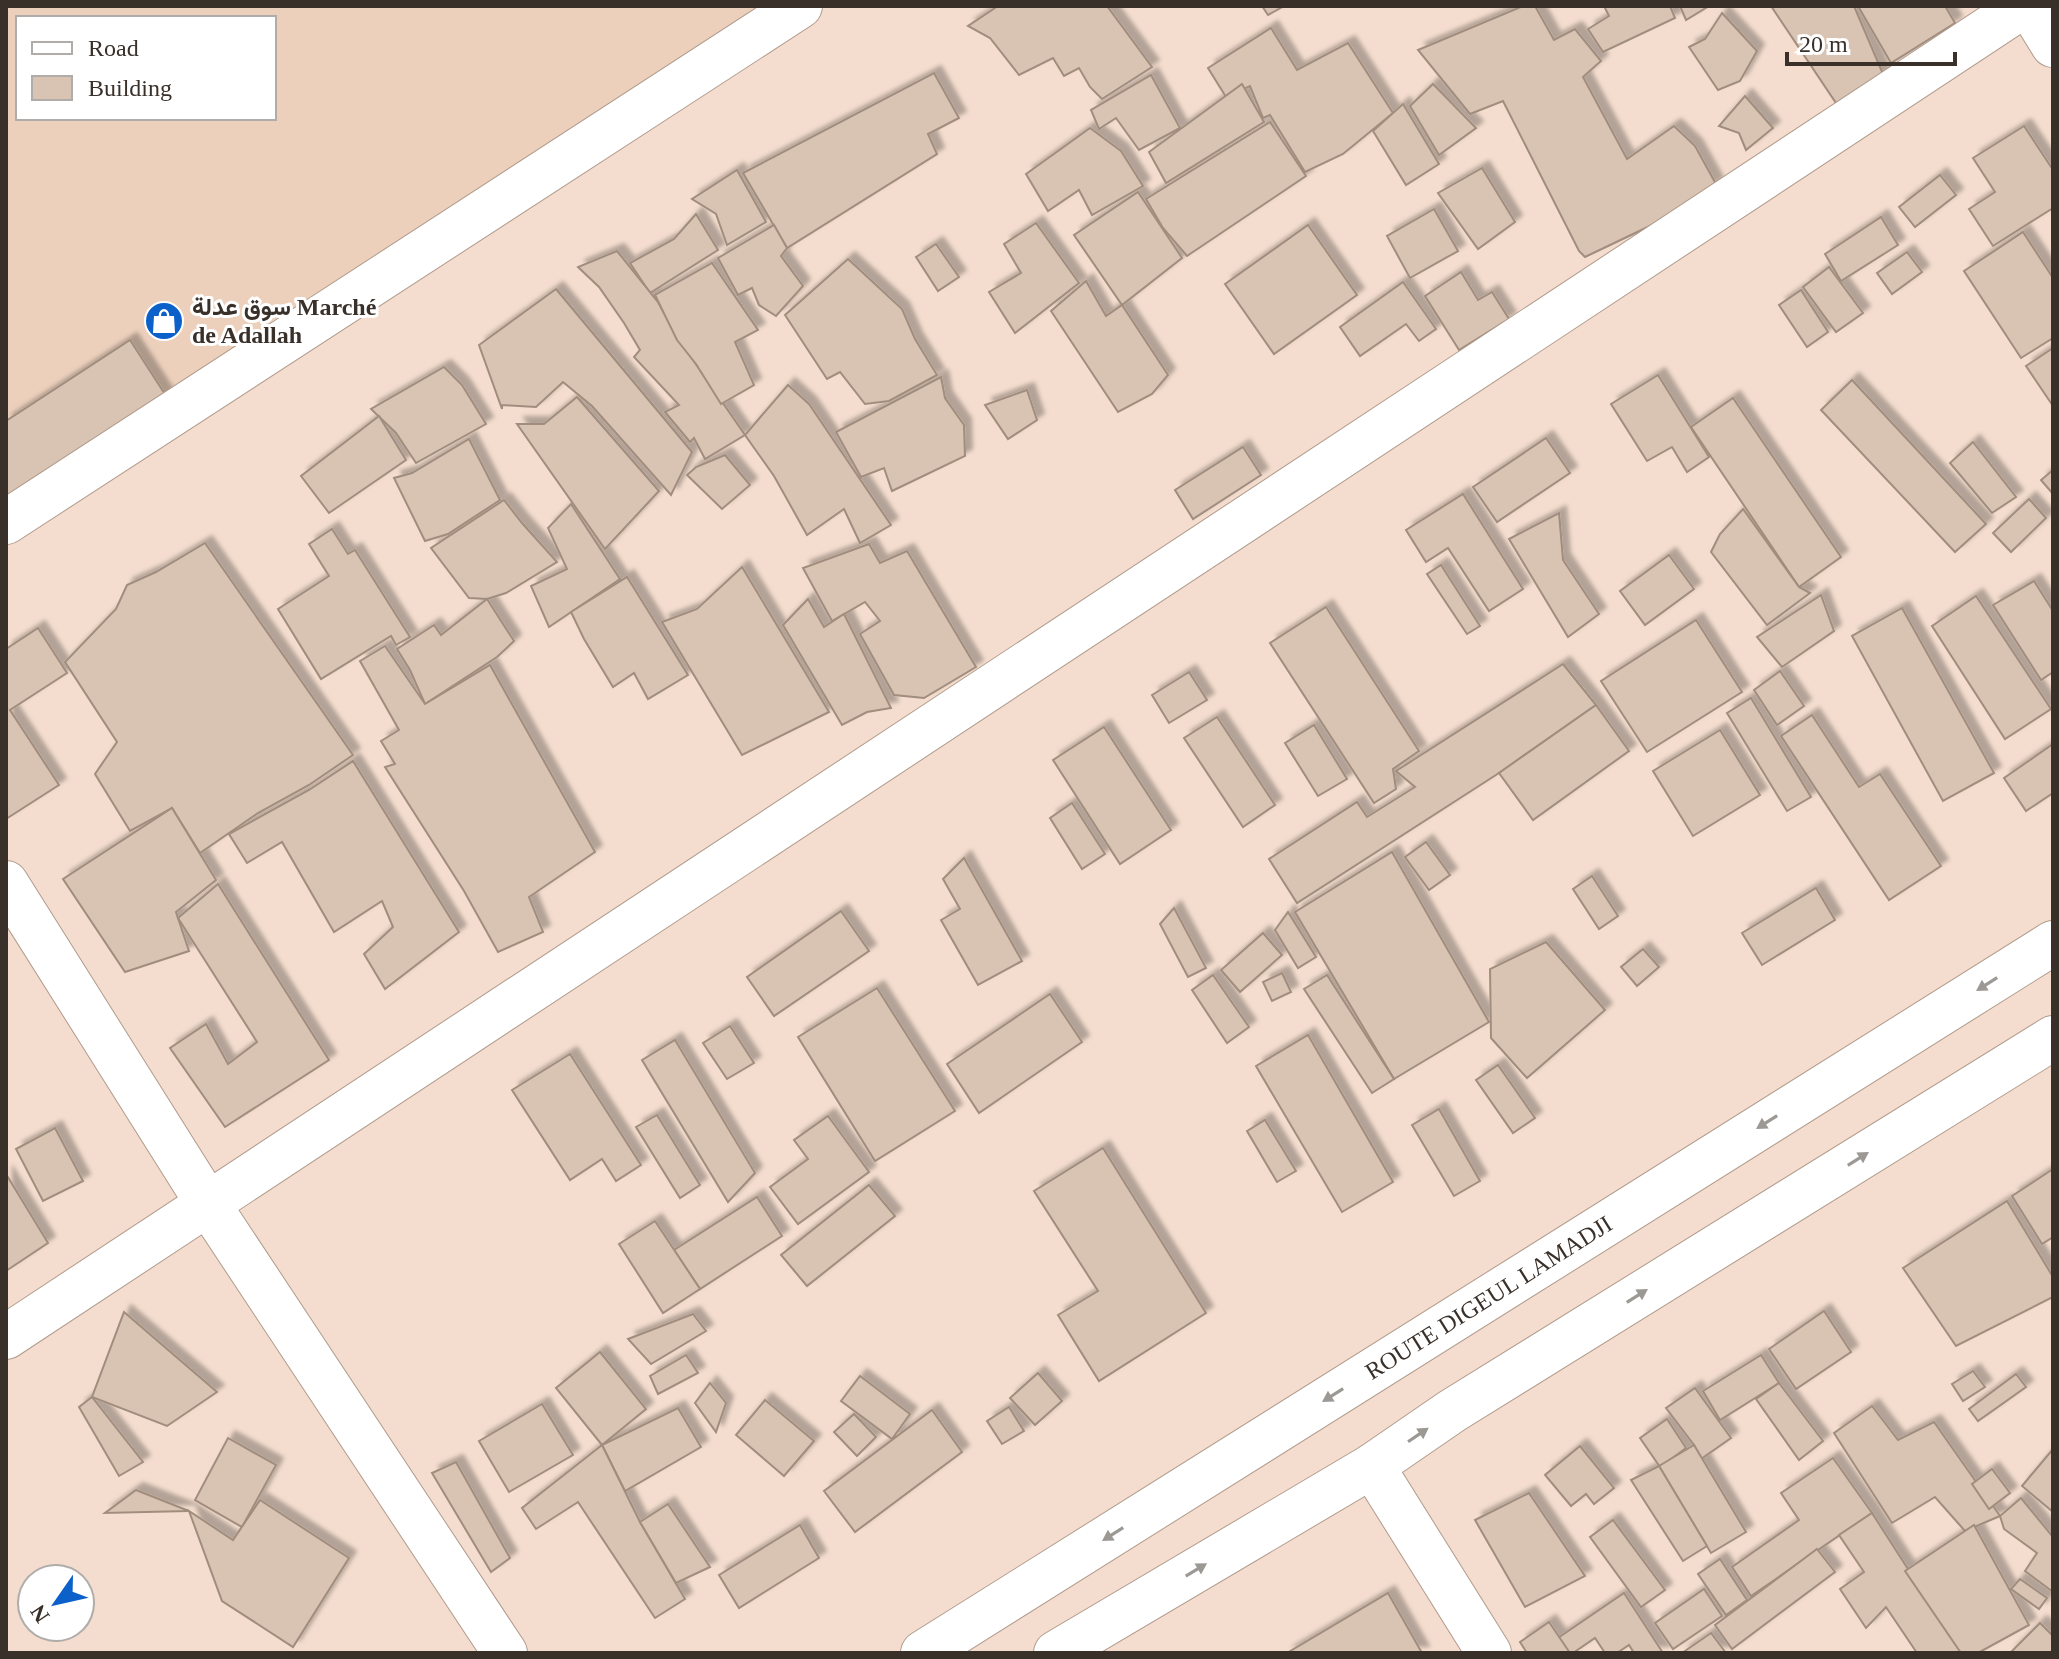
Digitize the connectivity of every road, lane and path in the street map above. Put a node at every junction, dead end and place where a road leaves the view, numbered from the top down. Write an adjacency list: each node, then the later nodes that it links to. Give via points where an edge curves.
1 (800, 6): 4 (street)
2 (2026, 6): 3 (street); 8 (street)
3 (2053, 45)
4 (6, 522)
5 (6, 883): 8 (street)
6 (2053, 943): 12 (street, ROUTE DIGEUL LAMADJI, one-way to 12)
7 (2053, 1038): 10 (street, one-way to 7)
8 (208, 1204): 9 (street); 11 (street)
9 (6, 1337)
10 (1372, 1466): 13 (street, one-way to 10); 14 (street)
11 (505, 1653)
12 (923, 1653)
13 (1056, 1653)
14 (1489, 1653)

